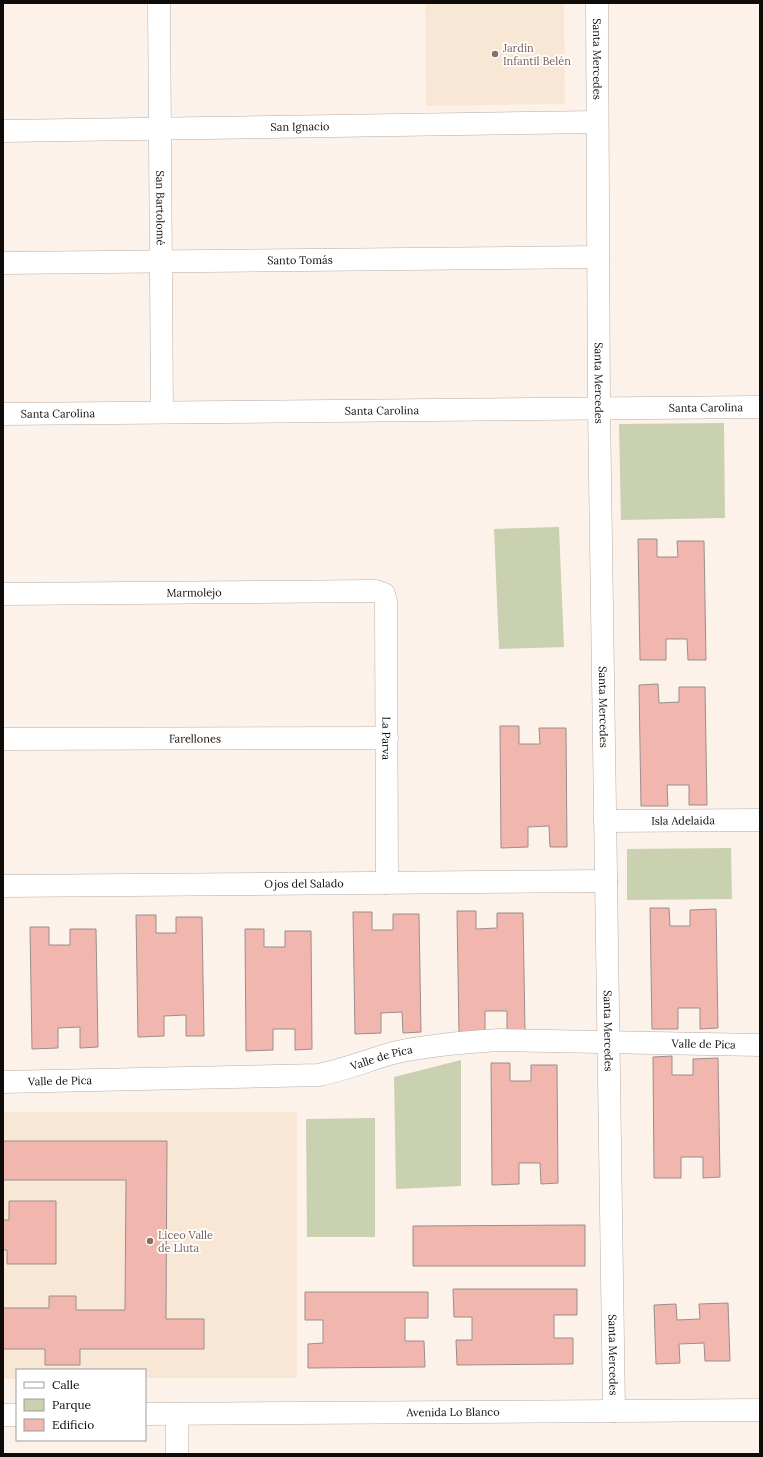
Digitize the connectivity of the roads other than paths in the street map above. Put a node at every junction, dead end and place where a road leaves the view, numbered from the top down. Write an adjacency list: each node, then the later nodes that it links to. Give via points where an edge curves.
1 (159, 3): 4 (street, San Bartolomé)
2 (597, 3): 3 (street, Santa Mercedes)
3 (597, 122): 4 (street, San Ignacio); 6 (street, Santa Mercedes)
4 (160, 128): 5 (street, San Ignacio); 7 (street, San Bartolomé)
5 (3, 131)
6 (598, 256): 7 (street, Santo Tomás); 10 (street, Santa Mercedes)
7 (161, 261): 8 (street, Santo Tomás); 11 (street, San Bartolomé)
8 (3, 263)
9 (760, 407): 10 (street, Santa Carolina)
10 (599, 409): 11 (street, Santa Carolina); 18 (street, Santa Mercedes)
11 (162, 412): 12 (street, Santa Carolina)
12 (3, 414)
13 (3, 594): 14 (street, Marmolejo, via 370,591)
14 (384, 594): 15 (street, La Parva)
15 (386, 738): 16 (street, Farellones); 20 (street, La Parva)
16 (3, 739)
17 (760, 820): 18 (street, Isla Adelaida)
18 (605, 821): 19 (street, Santa Mercedes)
19 (606, 881): 20 (street, Ojos del Salado); 22 (street, Santa Mercedes)
20 (387, 883): 21 (street, Ojos del Salado)
21 (3, 886)
22 (608, 1042): 23 (street, Valle de Pica); 24 (street, Valle de Pica, via 473,1042 408,1050 339,1071 307,1076); 26 (street, Santa Mercedes)
23 (760, 1045)
24 (3, 1082)
25 (760, 1410): 26 (street, Avenida Lo Blanco)
26 (614, 1411): 28 (street, Avenida Lo Blanco)
27 (146, 1414): 28 (street, Avenida Lo Blanco)
28 (177, 1414): 31 (street)
29 (16, 1415): 30 (street)
30 (3, 1416)
31 (177, 1454)

